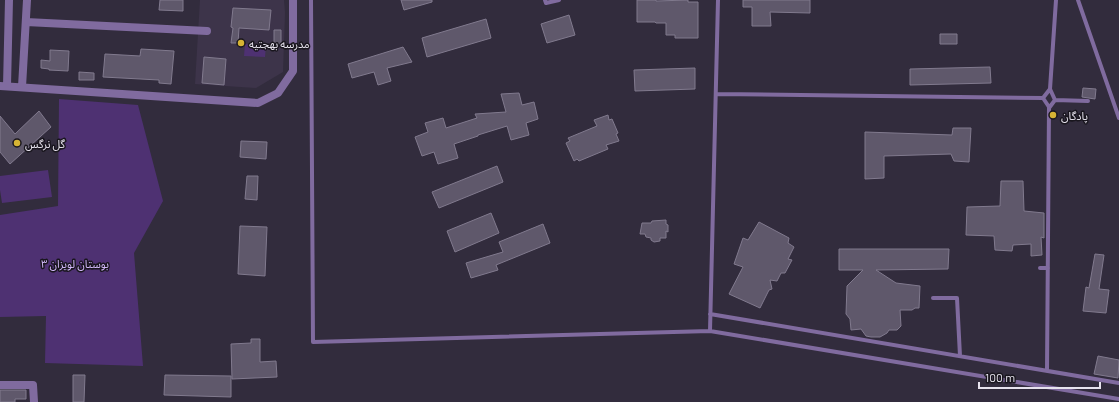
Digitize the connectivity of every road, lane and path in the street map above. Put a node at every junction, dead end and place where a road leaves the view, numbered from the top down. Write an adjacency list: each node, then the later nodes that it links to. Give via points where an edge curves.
1 (9, 0): 12 (street)
2 (27, 0): 10 (street)
3 (293, 0): 13 (street, via 293,71 278,93 258,103)
4 (312, 0): 25 (lane, via 313,342)
5 (545, 0): 6 (lane, via 546,3)
6 (559, 0)
7 (718, 0): 15 (lane)
8 (1056, 0): 14 (lane)
9 (1078, 0): 20 (lane)
10 (26, 22): 11 (street); 13 (street)
11 (206, 31)
12 (4, 86): 13 (street)
13 (22, 87)
14 (1050, 89): 16 (lane); 17 (lane)
15 (716, 94): 16 (lane); 24 (lane)
16 (1043, 98): 19 (lane)
17 (1055, 100): 18 (lane); 19 (lane)
18 (1088, 101)
19 (1049, 108): 22 (lane)
20 (1119, 118)
21 (1040, 268): 22 (lane)
22 (1048, 268): 27 (lane)
23 (934, 298): 26 (lane, via 957,298)
24 (710, 314): 25 (lane); 26 (lane)
25 (710, 331): 30 (lane)
26 (960, 356): 27 (lane)
27 (1047, 371): 28 (lane)
28 (1119, 383)
29 (0, 385): 31 (street, via 33,385)
30 (1119, 399)
31 (34, 402)

